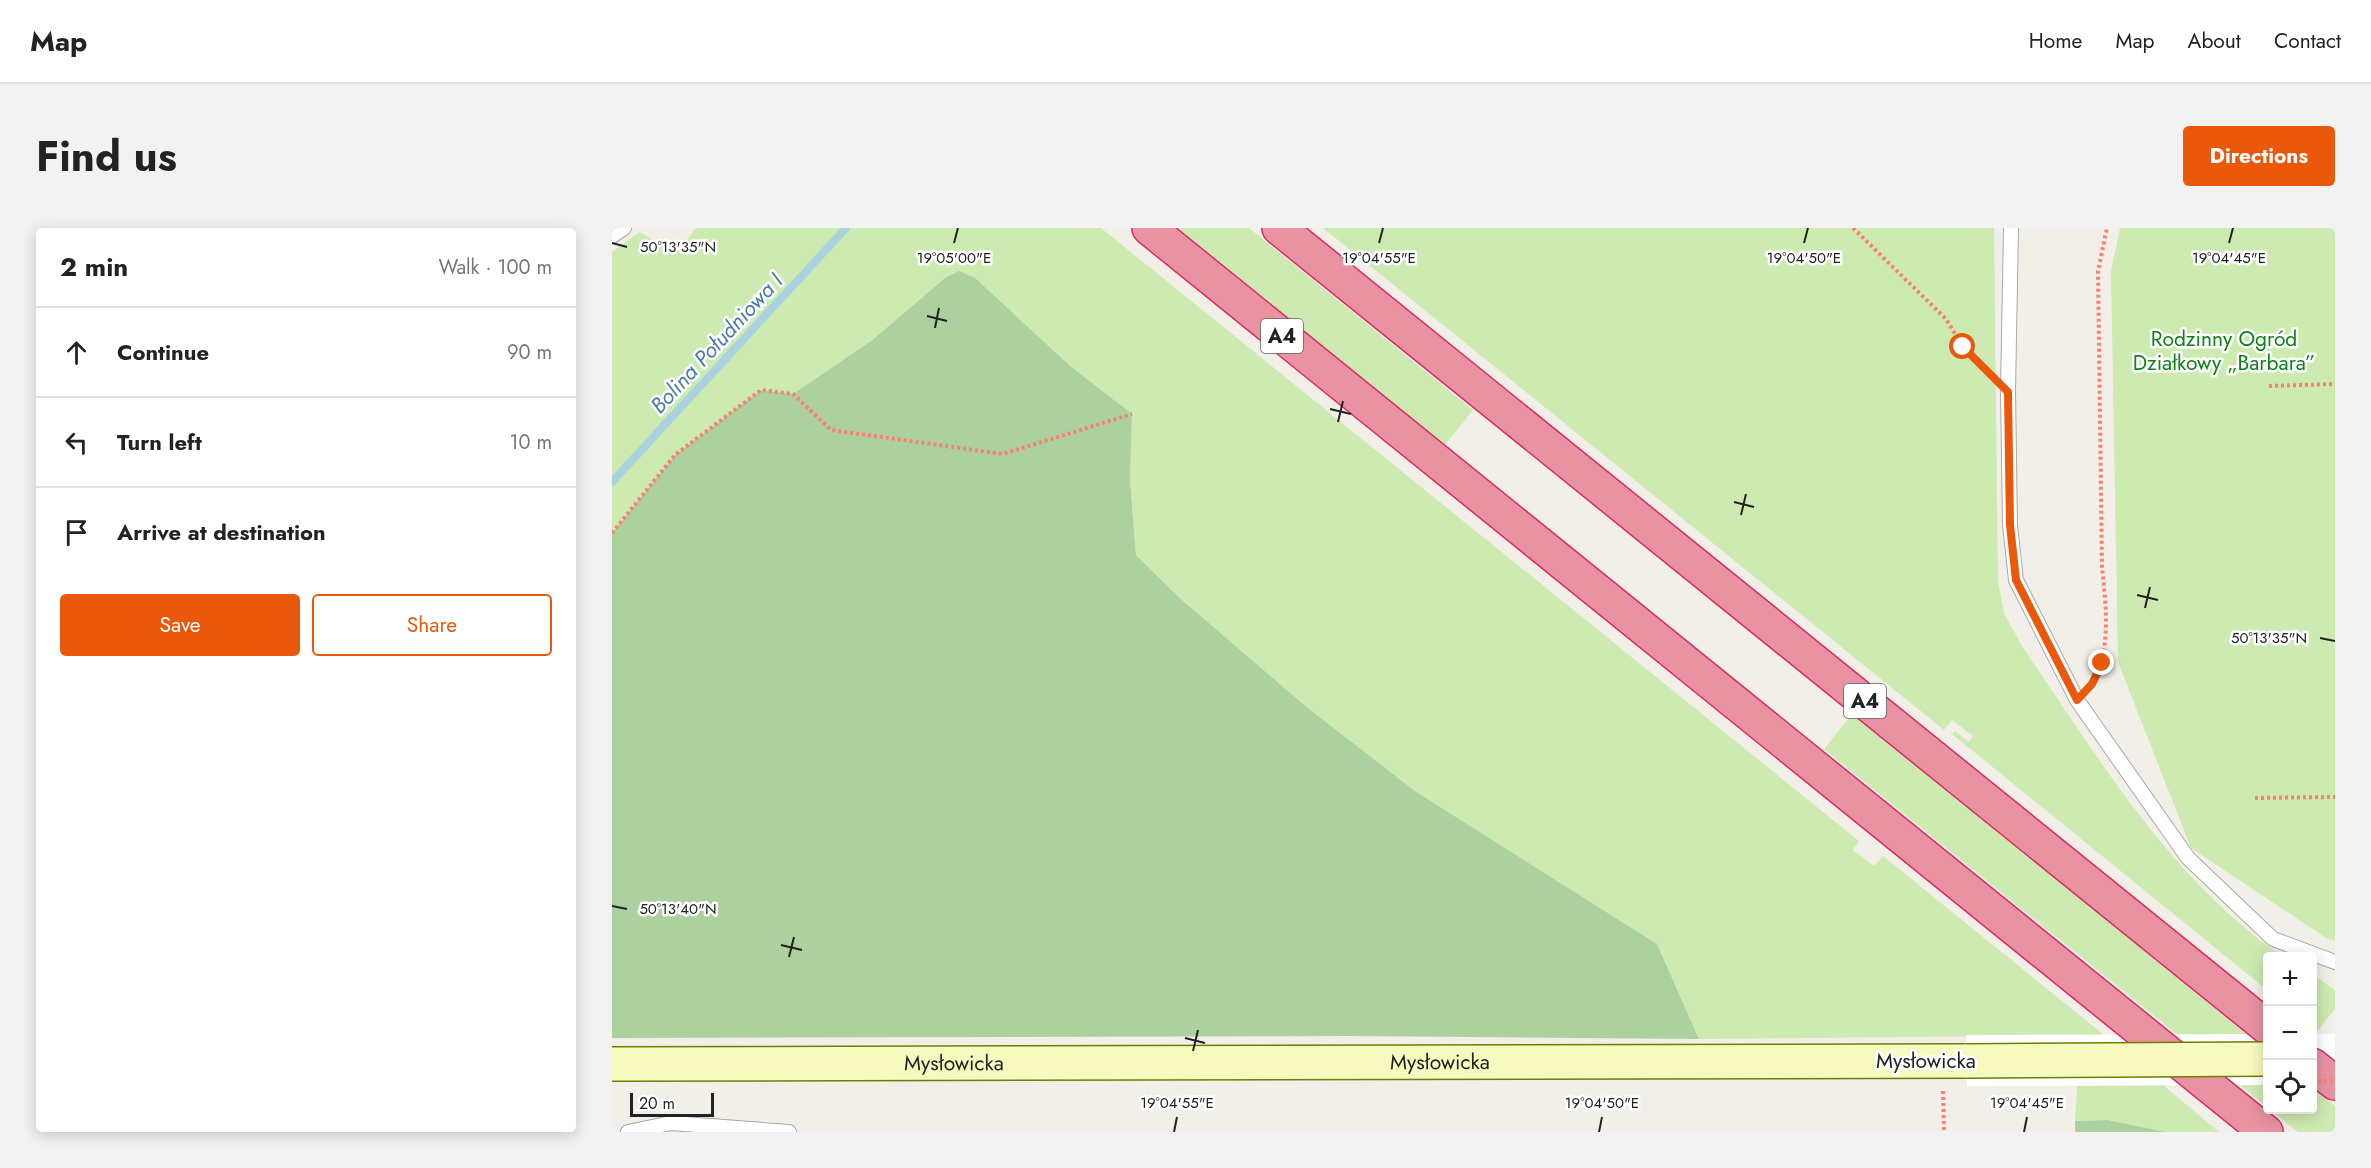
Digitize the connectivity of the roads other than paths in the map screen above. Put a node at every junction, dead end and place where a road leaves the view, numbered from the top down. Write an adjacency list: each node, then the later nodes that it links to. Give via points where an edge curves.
1 (624, 228): 5 (lane)
2 (1149, 228): 16 (highway, A4)
3 (1279, 228): 7 (highway, A4)
4 (2011, 228): 6 (lane, via 2008,392 2010,525 2016,580 2077,700 2188,858 2274,939)
5 (612, 236)
6 (2335, 962)
7 (2263, 1024)
8 (2263, 1059): 11 (street, Mysłowicka, bridge)
9 (2317, 1059): 10 (street)
10 (2335, 1059)
11 (612, 1064)
12 (2317, 1068): 13 (highway)
13 (2335, 1082)
14 (628, 1132): 15 (lane, via 671,1123)
15 (789, 1132)
16 (2266, 1132)

